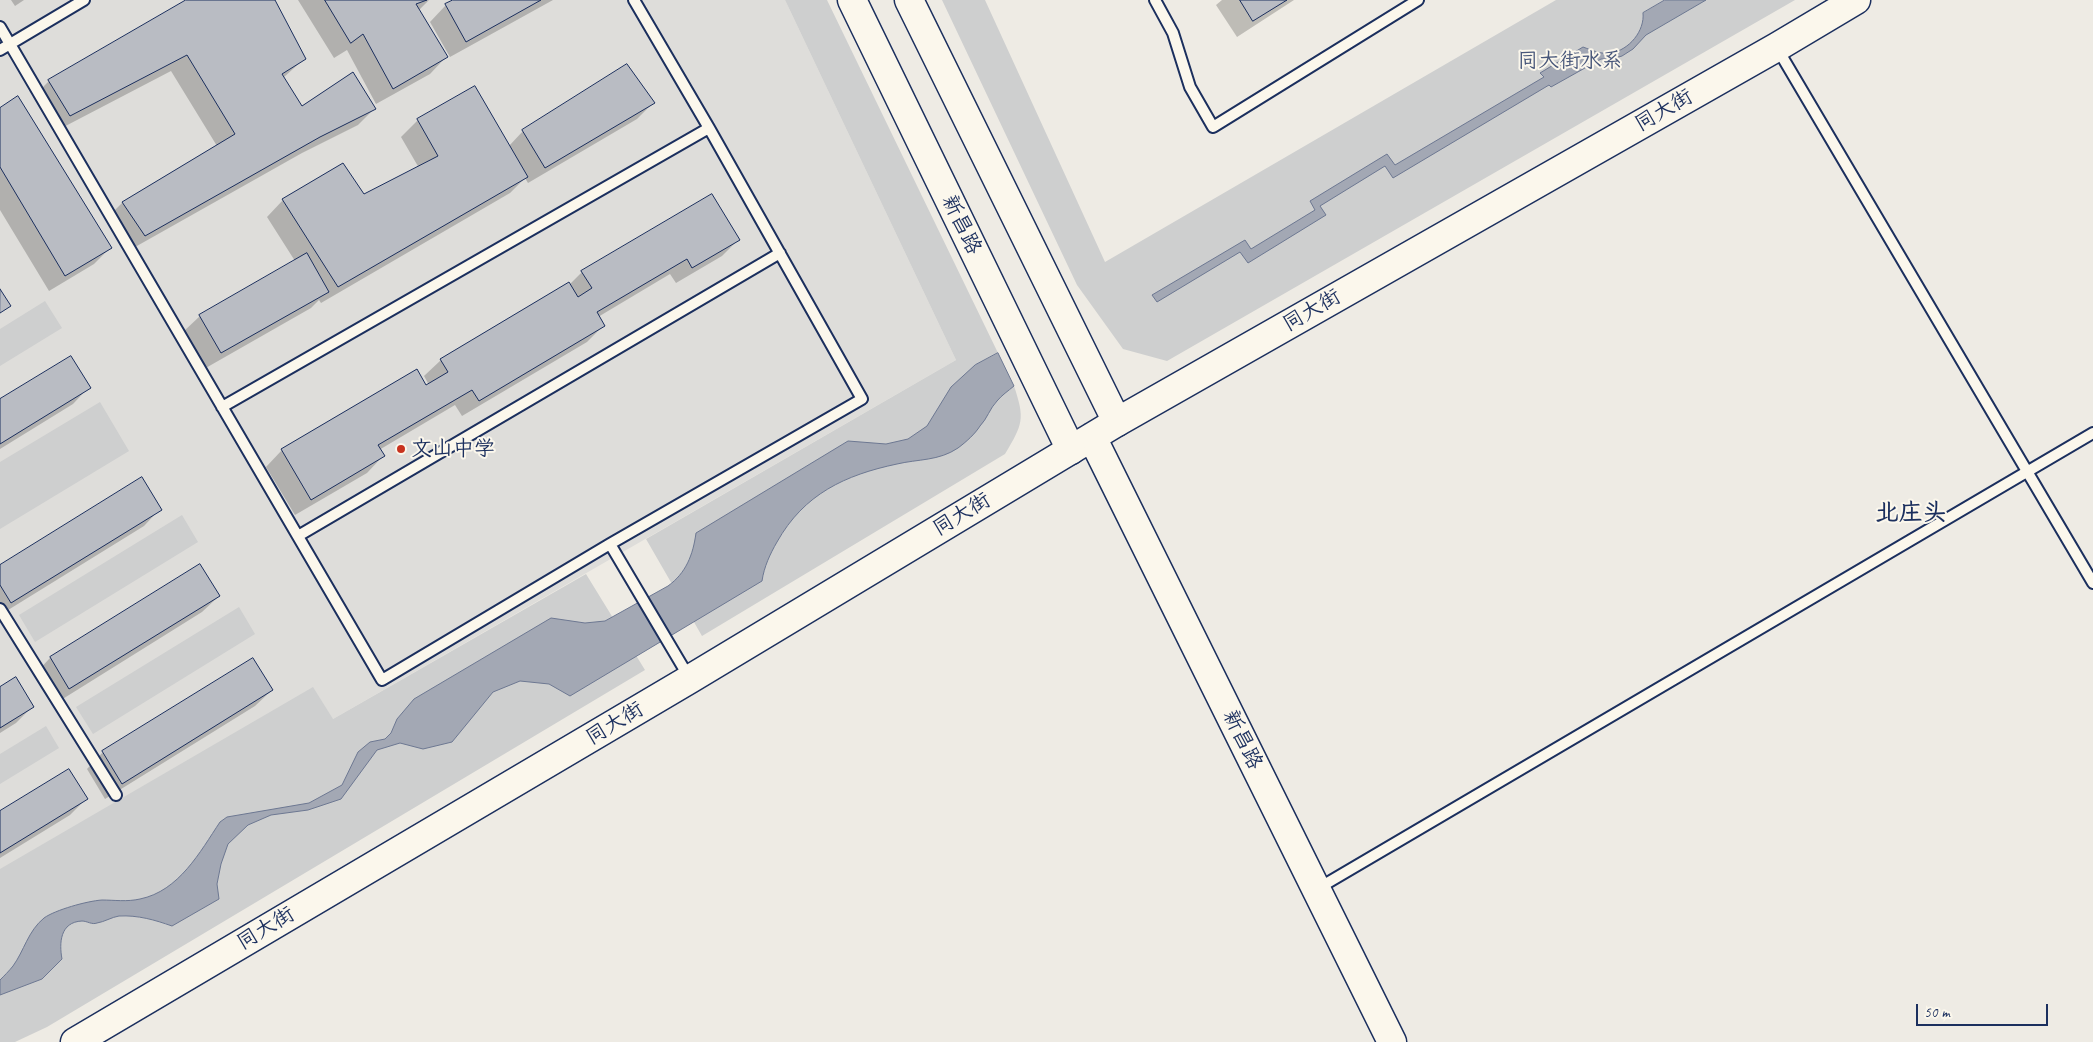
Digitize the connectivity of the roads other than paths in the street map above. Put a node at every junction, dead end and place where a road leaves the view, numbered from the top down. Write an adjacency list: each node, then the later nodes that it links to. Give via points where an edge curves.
1 (84, 0): 9 (lane)
2 (634, 0): 12 (lane)
3 (852, 0): 17 (street, 新昌路)
4 (909, 0): 15 (street)
5 (1154, 0): 6 (lane, via 1173,33 1190,87 1213,127)
6 (1418, 0)
7 (1856, 0): 10 (street, 同大街)
8 (0, 27): 9 (lane)
9 (10, 44): 11 (lane); 14 (lane)
10 (1777, 47): 15 (street, 同大街); 18 (lane)
11 (0, 50)
12 (709, 128): 13 (lane); 14 (lane)
13 (780, 254): 19 (lane); 20 (lane, via 862,399)
14 (222, 407): 19 (lane)
15 (1117, 422): 17 (street, 同大街)
16 (2093, 433): 18 (lane)
17 (1081, 444): 23 (street, 同大街); 25 (street, 新昌路)
18 (2027, 472): 21 (lane); 25 (lane)
19 (298, 536): 20 (lane, via 382,680)
20 (610, 544): 23 (lane)
21 (2093, 583)
22 (0, 609): 24 (lane)
23 (690, 679): 26 (street, 同大街)
24 (116, 795)
25 (1317, 890): 27 (street, 新昌路)
26 (76, 1042)
27 (1392, 1042)

